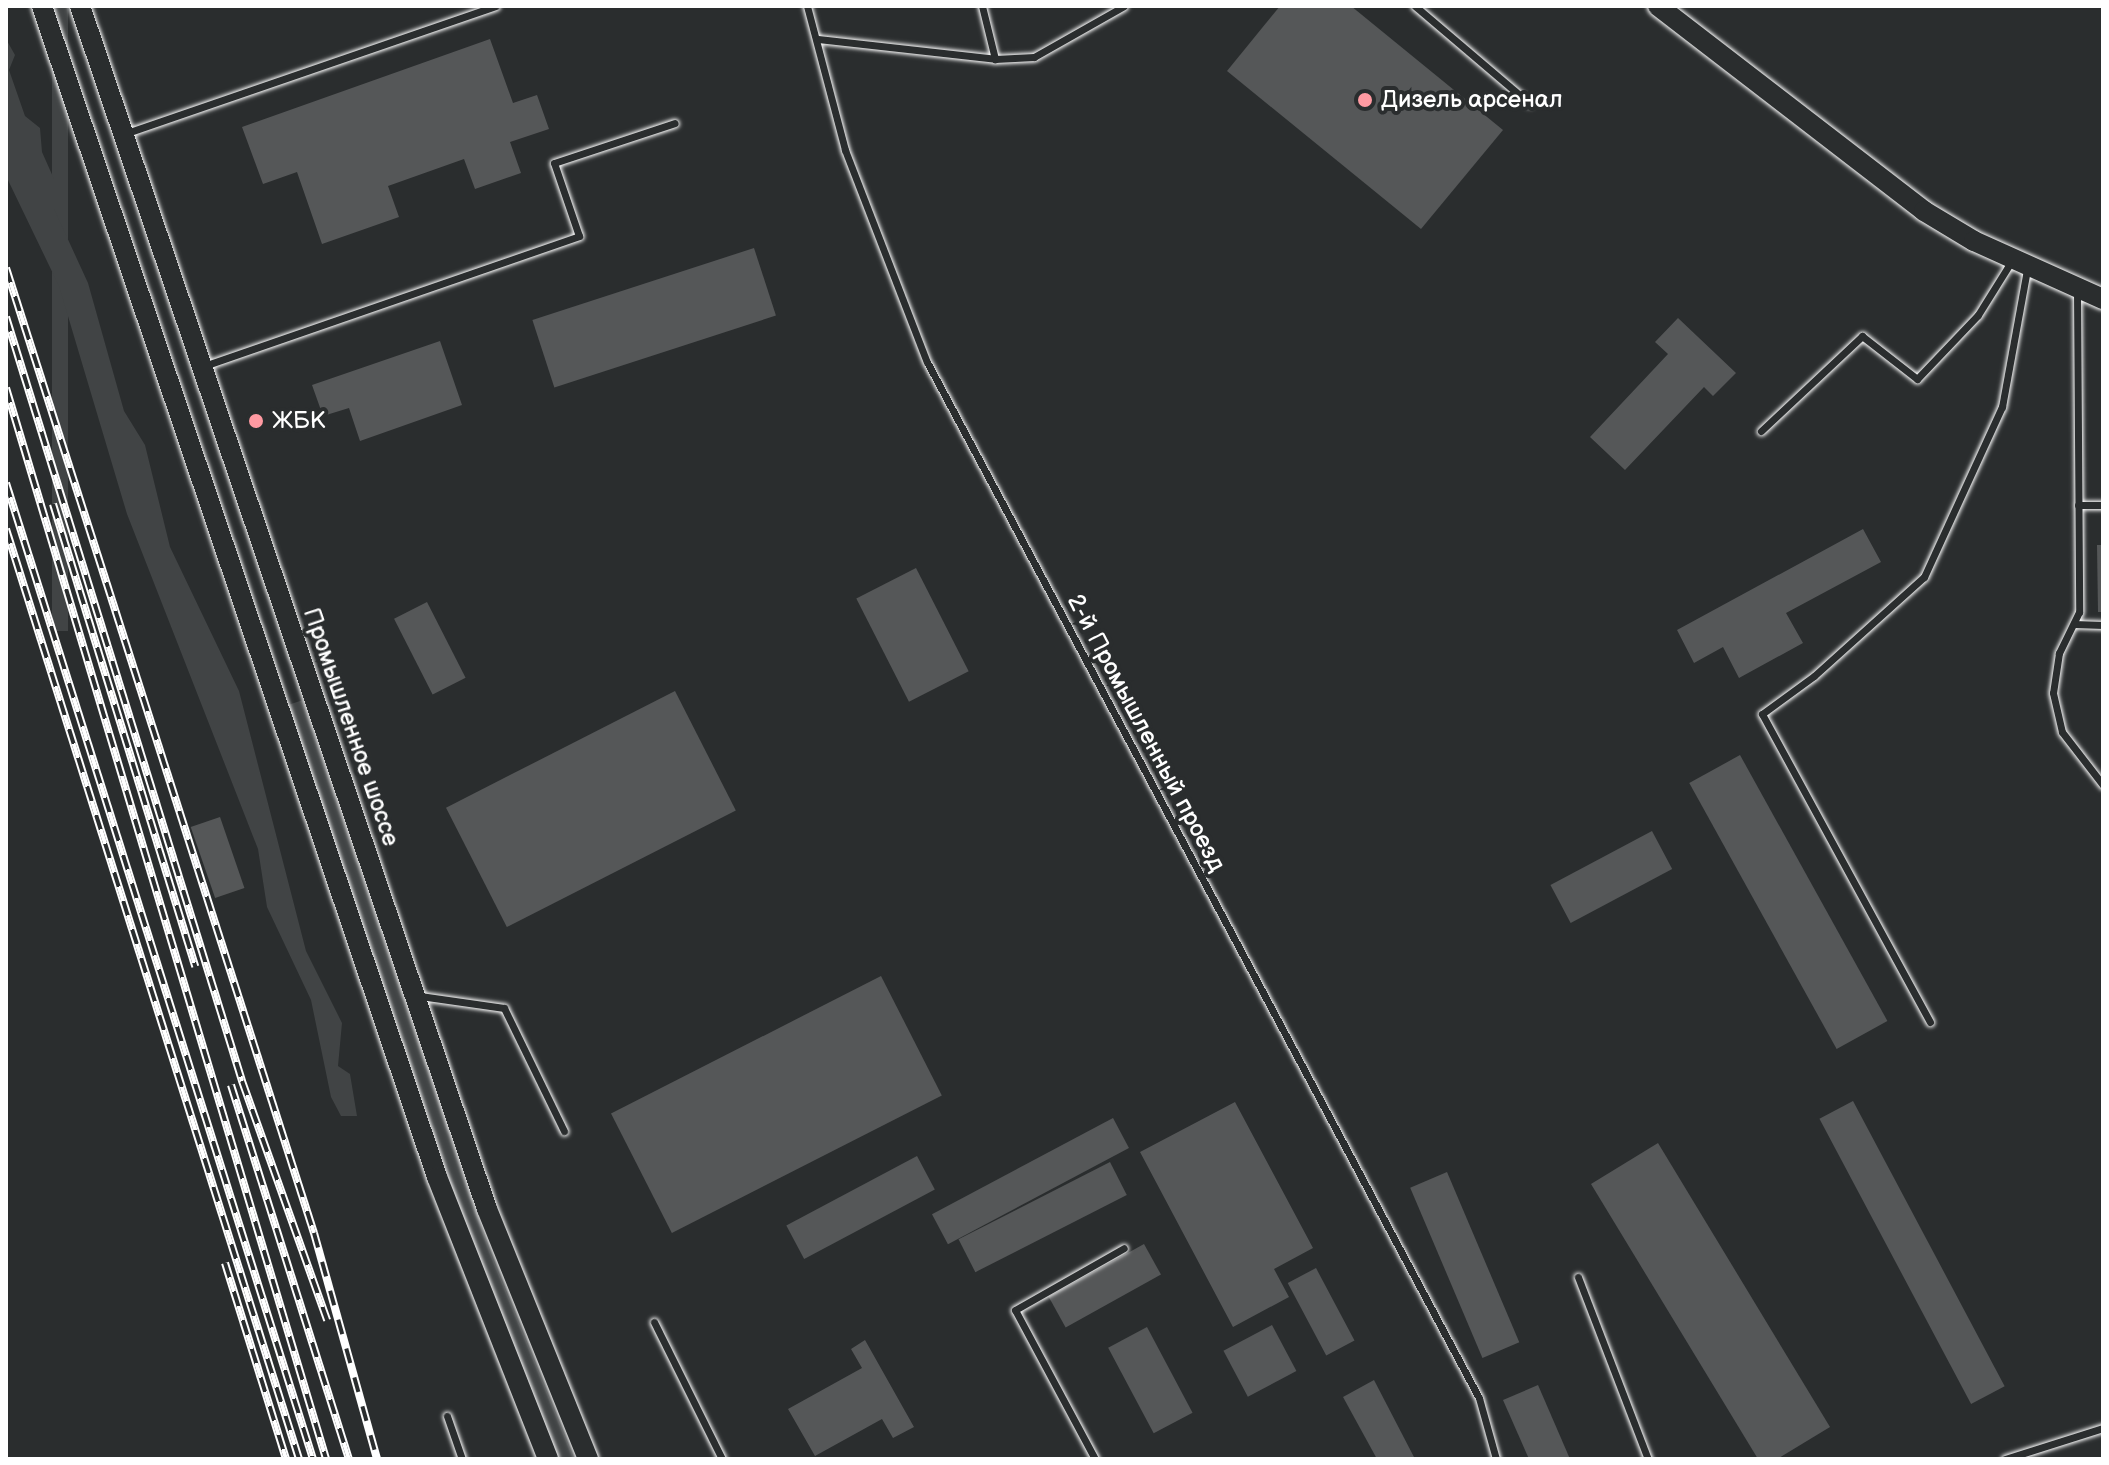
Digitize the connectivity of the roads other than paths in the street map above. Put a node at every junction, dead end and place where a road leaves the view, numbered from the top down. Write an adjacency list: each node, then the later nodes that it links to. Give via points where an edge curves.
1 (42, 6): 24 (main road)
2 (80, 6): 13 (main road, Промышленное шоссе)
3 (496, 6): 13 (lane)
4 (807, 6): 9 (lane, 2-й Промышленный проезд)
5 (982, 6): 10 (lane)
6 (1124, 6): 10 (lane, via 1034,57)
7 (1415, 6): 11 (lane)
8 (1658, 6): 14 (main road, via 1868,174)
9 (818, 39): 10 (lane); 39 (lane, 2-й Промышленный проезд, via 845,150 927,362 1479,1398)
10 (995, 59)
11 (1529, 103)
12 (675, 123): 17 (lane, via 554,163 579,236)
13 (123, 134): 17 (main road, Промышленное шоссе)
14 (2020, 263): 15 (main road); 18 (lane, via 1917,379 1862,336); 27 (lane, via 2002,407 1924,577 1814,676 1762,714)
15 (2077, 290): 16 (main road); 19 (lane)
16 (2103, 299)
17 (201, 367): 23 (main road, Промышленное шоссе)
18 (1761, 431)
19 (2078, 505): 20 (lane); 21 (lane, via 2079,612)
20 (2103, 505)
21 (2074, 624): 22 (lane); 25 (lane, via 2059,653 2053,693 2062,732)
22 (2103, 625)
23 (290, 629): 24 (main road); 26 (main road, Промышленное шоссе)
24 (255, 642): 35 (main road, via 437,1177)
25 (2103, 785)
26 (414, 995): 28 (lane, via 504,1008); 36 (main road, Промышленное шоссе, via 487,1209)
27 (1930, 1022)
28 (564, 1131)
29 (1124, 1248): 38 (lane, via 1015,1310)
30 (1578, 1277): 40 (lane)
31 (654, 1322): 37 (lane)
32 (447, 1416): 34 (lane)
33 (2103, 1428): 41 (lane)
34 (462, 1459)
35 (548, 1459)
36 (588, 1459)
37 (722, 1459)
38 (1095, 1459)
39 (1496, 1459)
40 (1648, 1459)
41 (2005, 1459)

